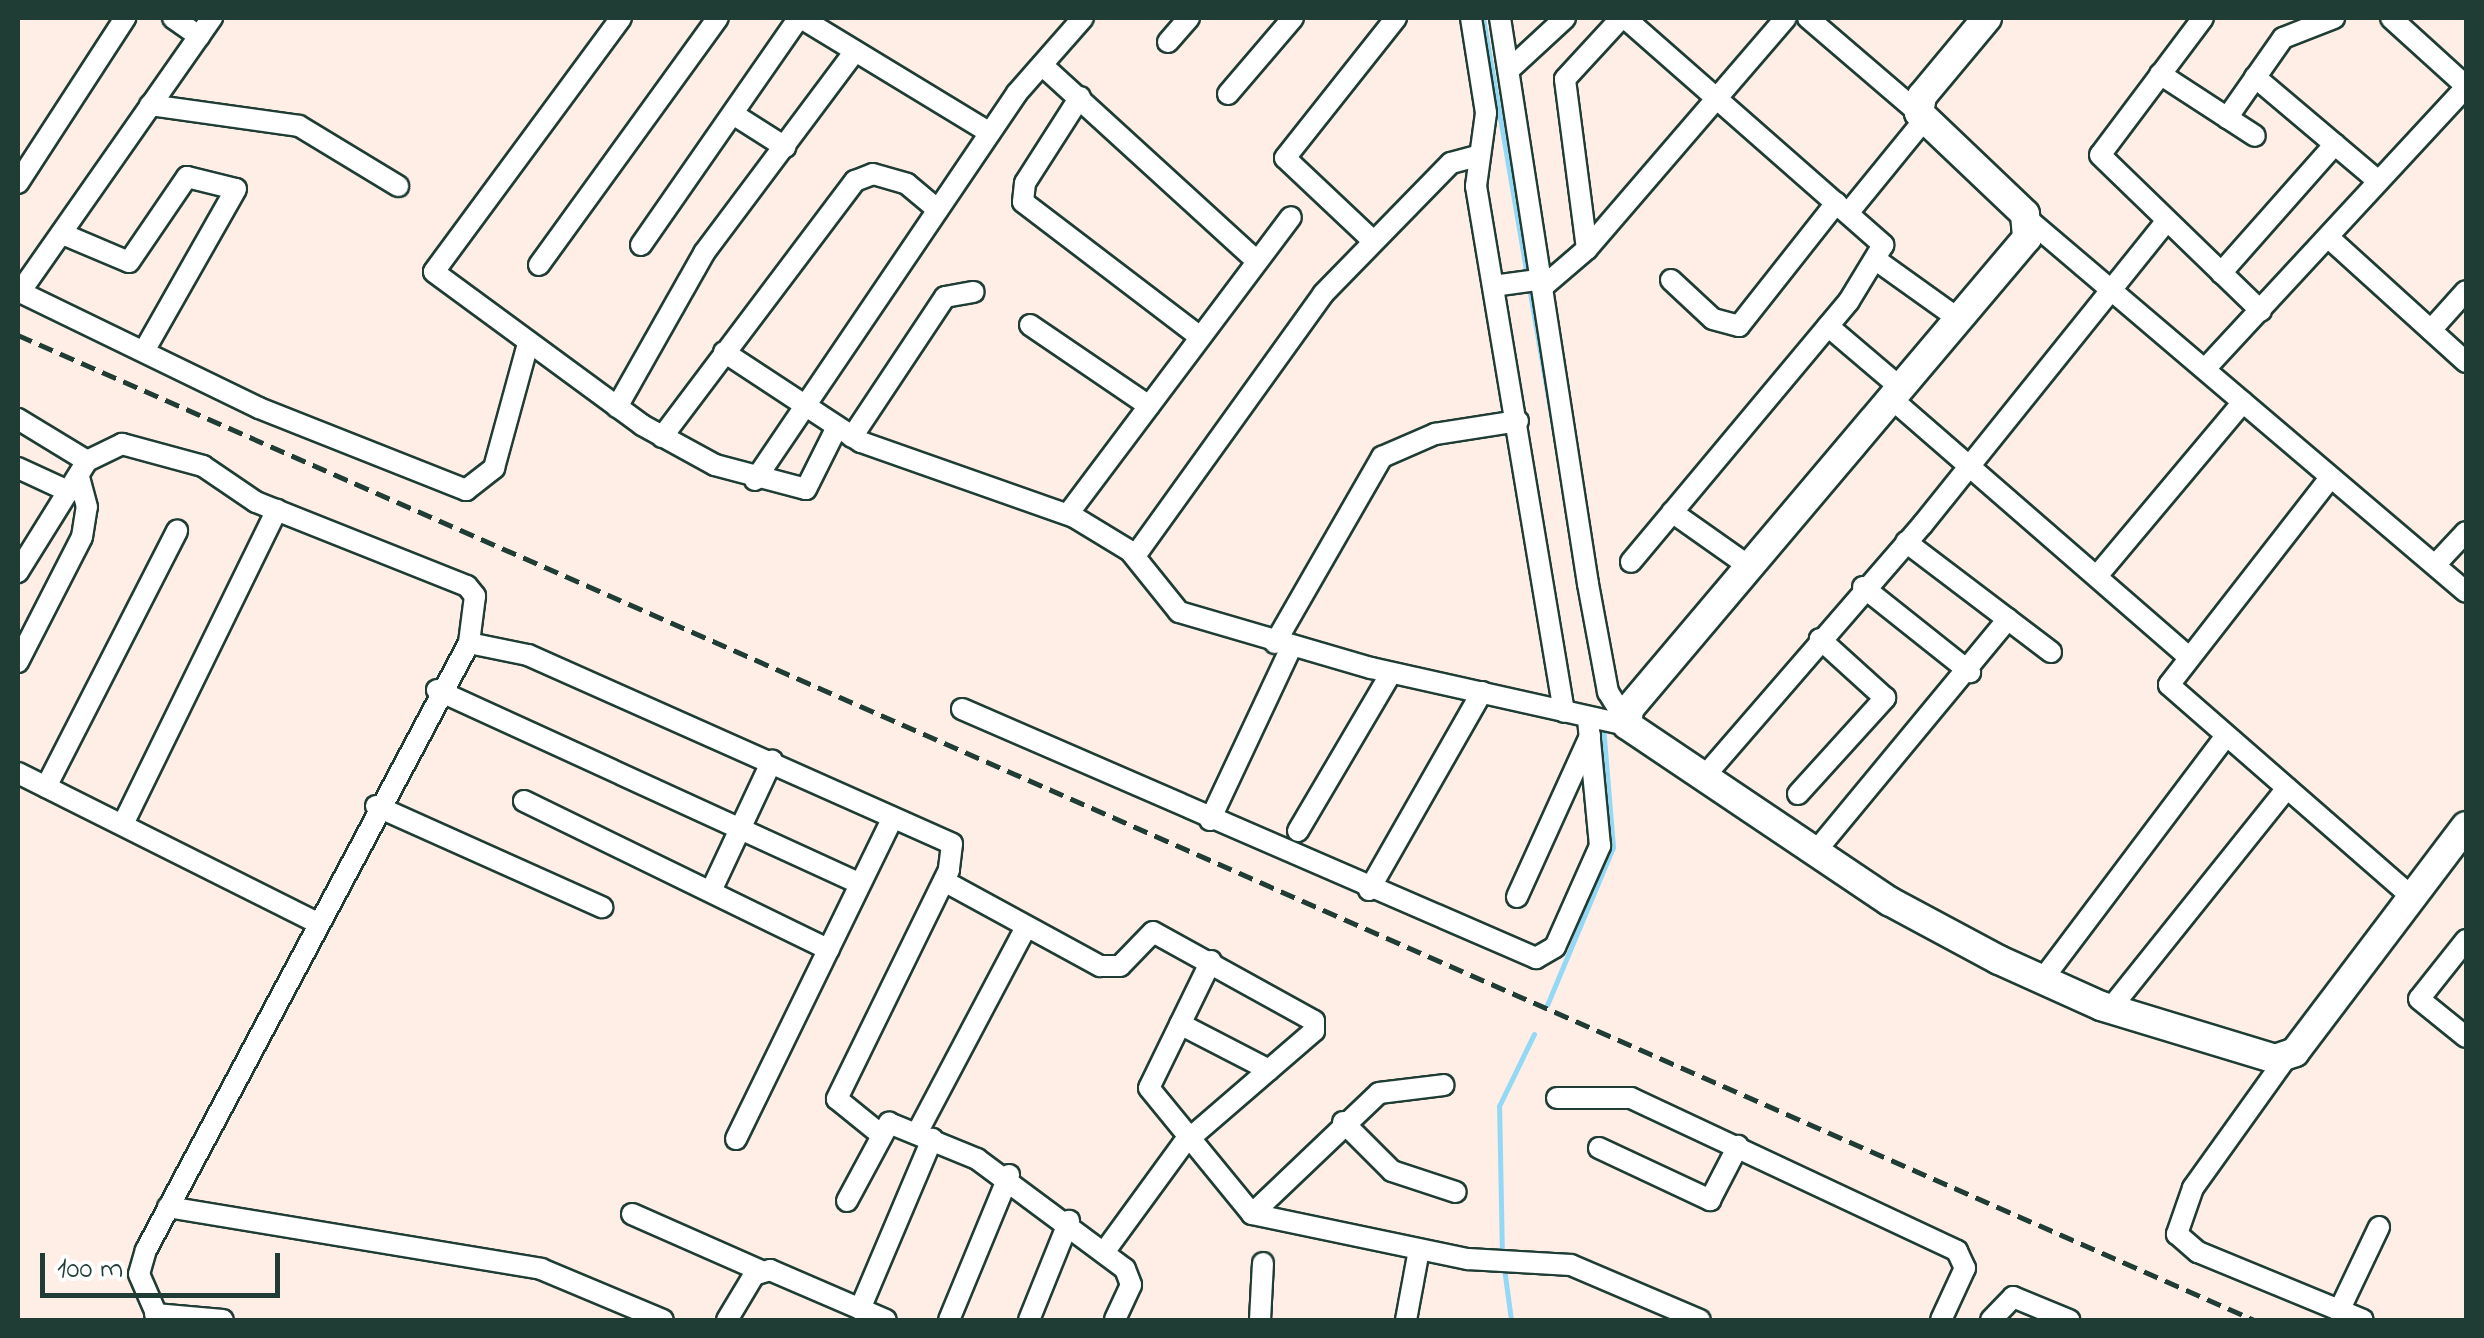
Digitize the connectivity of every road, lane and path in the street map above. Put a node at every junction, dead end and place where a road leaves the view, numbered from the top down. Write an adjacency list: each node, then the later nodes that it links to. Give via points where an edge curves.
1 (125, 18): 41 (street)
2 (172, 18): 21 (street)
3 (212, 18): 21 (street)
4 (621, 18): 71 (street, via 435,264 444,284)
5 (718, 18): 56 (street)
6 (1083, 18): 24 (street)
7 (1189, 18): 22 (street)
8 (1293, 18): 29 (street)
9 (1396, 18): 51 (street, via 1285,158)
10 (1472, 18): 40 (street, via 1486,113)
11 (1500, 18): 25 (street)
12 (1565, 18): 25 (street)
13 (1623, 18): 31 (street); 53 (street, via 1565,79)
14 (1786, 18): 31 (street)
15 (1808, 18): 34 (street)
16 (1988, 18): 34 (street, via 1922,96)
17 (2204, 18): 26 (street)
18 (2334, 18): 27 (street, via 2283,38)
19 (2391, 18): 28 (street)
20 (812, 20): 23 (street); 33 (street)
21 (199, 36): 32 (street)
22 (1168, 42)
23 (855, 52): 36 (street); 39 (street)
24 (1042, 65): 30 (street); 36 (street)
25 (1510, 69): 59 (street)
26 (2160, 74): 35 (street); 48 (street, via 2100,155)
27 (2255, 77): 35 (street); 38 (street)
28 (2466, 87): 42 (street)
29 (1228, 94)
30 (1080, 97): 54 (street); 70 (street, via 1025,183 1023,202)
31 (1717, 98): 44 (street); 53 (street)
32 (150, 106): 43 (street, via 298,126); 49 (street)
33 (734, 114): 39 (street); 52 (street)
34 (1921, 117): 44 (street); 47 (street)
35 (2227, 118): 37 (street)
36 (990, 134): 45 (street)
37 (2255, 136)
38 (2336, 144): 42 (street); 57 (street)
39 (785, 147): 79 (street, via 704,253)
40 (1480, 156): 51 (street, via 1451,163); 60 (street, via 1476,186)
41 (21, 170)
42 (2378, 181): 50 (street)
43 (398, 186)
44 (1843, 208): 55 (street, via 1878,236); 58 (street, via 1739,326 1713,319)
45 (938, 210): 73 (street, via 908,184 873,174 855,180); 80 (street)
46 (1290, 217): 54 (street)
47 (2030, 221): 61 (street); 66 (street, via 2027,238)
48 (2167, 221): 57 (street); 61 (street)
49 (64, 235): 62 (street); 72 (street, via 128,262 187,177 236,189)
50 (2328, 237): 65 (street); 69 (street)
51 (1371, 239): 98 (street)
52 (641, 245)
53 (1587, 250): 59 (street)
54 (1256, 261): 70 (street)
55 (1880, 262): 66 (street); 68 (street)
56 (539, 265)
57 (2221, 273): 65 (street)
58 (1671, 280)
59 (1536, 282): 60 (street); 119 (street, via 1608,692)
60 (1494, 286): 82 (street)
61 (2108, 290): 75 (street); 85 (street)
62 (19, 291): 72 (street)
63 (974, 292): 83 (street, via 945,296)
64 (2466, 292): 69 (street)
65 (2261, 312): 75 (street)
66 (1960, 320): 76 (street)
67 (1030, 325): 78 (street)
68 (1828, 326): 76 (street); 91 (street)
69 (2431, 330): 74 (street)
70 (1199, 336): 78 (street)
71 (528, 344): 72 (street, via 494,468 466,490 338,443); 79 (street)
72 (144, 352)
73 (724, 352): 80 (street); 84 (street)
74 (2466, 362)
75 (2205, 369): 77 (street)
76 (1898, 394): 85 (street); 101 (street)
77 (2243, 402): 88 (street); 103 (street)
78 (1149, 406): 92 (street)
79 (617, 407): 84 (street)
80 (803, 407): 83 (street); 89 (street)
81 (18, 419): 87 (street)
82 (1518, 420): 109 (street, via 1436,434 1382,457); 118 (street)
83 (844, 433): 89 (street, via 806,489); 92 (street)
84 (662, 437): 89 (street)
85 (1970, 464): 97 (street); 103 (street)
86 (18, 468): 87 (street)
87 (79, 477): 90 (street, via 112,445 134,445 218,472); 96 (street); 112 (street, via 87,507 82,537)
88 (2330, 478): 100 (street); 111 (street)
89 (755, 480)
90 (277, 510): 108 (street, via 474,589); 131 (street)
91 (1672, 512): 99 (street); 101 (street)
92 (1068, 514): 98 (street)
93 (177, 531): 124 (street)
94 (18, 532): 96 (street)
95 (2466, 532): 100 (street)
96 (37, 542): 102 (street)
97 (1906, 542): 104 (street); 106 (street)
98 (1135, 556): 109 (street, via 1179,612)
99 (1631, 562)
100 (2435, 565): 105 (street)
101 (1750, 567): 119 (street)
102 (18, 572)
103 (2097, 576): 111 (street)
104 (1863, 587): 107 (street); 113 (street)
105 (2466, 592)
106 (2008, 619): 110 (street); 113 (street)
107 (1820, 638): 123 (street); 126 (street, via 1885,698)
108 (469, 642): 115 (street); 121 (street, via 528,655)
109 (1283, 645): 114 (street); 130 (street)
110 (2051, 652)
111 (2186, 655): 120 (street, via 2169,685)
112 (18, 662)
113 (1970, 672): 135 (street)
114 (1391, 673): 116 (street); 134 (street)
115 (437, 690): 128 (street); 133 (street, via 564,756)
116 (1482, 692): 118 (street); 138 (street)
117 (962, 709): 130 (street)
118 (1564, 712): 119 (street)
119 (1607, 724): 123 (street); 138 (street, via 1600,846 1551,953 1521,954); 140 (street)
120 (2226, 736): 125 (street); 148 (street)
121 (772, 761): 129 (street); 133 (street)
122 (18, 773): 124 (street)
123 (1703, 778): 135 (street)
124 (46, 787): 131 (street)
125 (2287, 788): 141 (street); 149 (street)
126 (1798, 794)
127 (524, 801): 139 (street)
128 (376, 806): 142 (street); 143 (street)
129 (892, 818): 136 (street, via 952,844); 137 (street)
130 (1210, 820): 138 (street)
131 (123, 824): 143 (street)
132 (2466, 826): 141 (street)
133 (740, 827): 137 (street); 139 (street)
134 (1298, 831)
135 (1816, 850): 148 (street, via 1904,910)
136 (944, 881): 144 (street); 158 (street, via 838,1100)
137 (860, 884): 145 (street)
138 (1369, 890)
139 (711, 891): 145 (street)
140 (1517, 897)
141 (2413, 898): 153 (street)
142 (602, 908)
143 (315, 922): 167 (street)
144 (1026, 928): 147 (street, via 1115,968 1146,933); 159 (street)
145 (829, 950): 161 (street)
146 (2462, 952): 152 (street, via 2419,999)
147 (1210, 961): 151 (street); 154 (street, via 1314,1020 1314,1031)
148 (2042, 980): 149 (street)
149 (2110, 1009): 153 (street)
150 (2466, 1010): 152 (street)
151 (1180, 1024): 154 (street); 160 (street, via 1150,1088)
152 (2459, 1032)
153 (2286, 1058): 177 (street, via 2202,1172 2177,1234 2198,1252)
154 (1269, 1070): 160 (street)
155 (1444, 1085): 157 (street, via 1394,1087)
156 (1556, 1098): 162 (street, via 1616,1094)
157 (1343, 1122): 165 (street, via 1392,1171); 169 (street)
158 (880, 1133): 159 (street, via 889,1123); 166 (street)
159 (924, 1136): 164 (street); 176 (street)
160 (1190, 1137): 169 (street); 173 (street)
161 (736, 1138)
162 (1738, 1146): 163 (street, via 1710,1200); 189 (street, via 1957,1252 1966,1268)
163 (1599, 1148)
164 (1009, 1175): 170 (street); 183 (street)
165 (1456, 1192)
166 (847, 1201)
167 (168, 1207): 178 (street, via 138,1274); 180 (street, via 541,1269)
168 (632, 1214): 175 (street)
169 (1252, 1214): 172 (street)
170 (1069, 1220): 173 (street); 184 (street)
171 (2378, 1227): 177 (street)
172 (1419, 1250): 187 (street); 188 (street, via 1571,1265)
173 (1105, 1251): 185 (street, via 1130,1277)
174 (1264, 1263): 186 (street)
175 (761, 1271): 176 (street); 181 (street)
176 (860, 1309): 182 (street)
177 (2338, 1311): 192 (street)
178 (157, 1317): 179 (street)
179 (223, 1320)
180 (663, 1320)
181 (727, 1320)
182 (886, 1320)
183 (948, 1320)
184 (1029, 1320)
185 (1115, 1320)
186 (1260, 1320)
187 (1406, 1320)
188 (1700, 1320)
189 (1941, 1320)
190 (1991, 1320): 191 (street, via 2013,1297)
191 (2068, 1320)
192 (2363, 1320)

